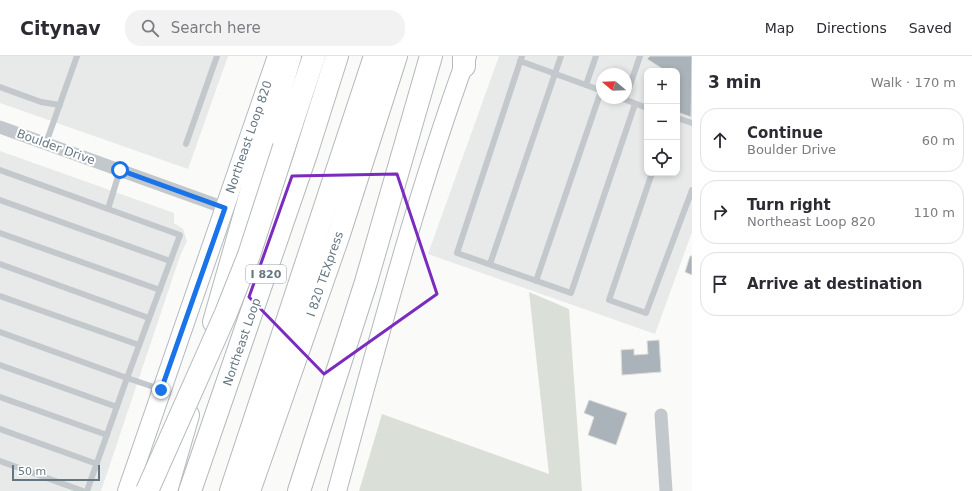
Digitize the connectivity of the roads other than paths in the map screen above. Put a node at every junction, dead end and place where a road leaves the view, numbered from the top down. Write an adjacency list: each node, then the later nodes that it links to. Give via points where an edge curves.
1 (77, 56): 23 (lane)
2 (217, 56): 29 (lane)
3 (277, 56): 35 (main road, Northeast Loop 820)
4 (290, 56): 62 (highway)
5 (314, 56): 61 (highway, bridge, via 249,255)
6 (337, 56): 63 (highway, Northeast Loop / I 820, via 306,154)
7 (375, 56): 64 (highway, I 820 TEXpress)
8 (396, 56): 44 (highway, I 820 TEXpress)
9 (431, 56): 67 (highway, via 366,282)
10 (562, 56): 15 (lane)
11 (596, 56): 17 (lane)
12 (640, 56): 16 (lane)
13 (521, 58): 15 (lane); 40 (lane, via 457,253)
14 (465, 59): 68 (main road, via 413,221)
15 (555, 74): 17 (lane); 40 (lane)
16 (632, 77)
17 (586, 85): 19 (lane)
18 (0, 87): 23 (lane, via 41,102)
19 (596, 89)
20 (632, 102): 22 (lane)
21 (597, 104): 41 (lane)
22 (635, 104): 24 (lane); 41 (lane, via 571,293)
23 (60, 105): 28 (lane)
24 (644, 107)
25 (680, 119): 26 (lane)
26 (692, 123)
27 (0, 127): 28 (street, Boulder Drive)
28 (46, 144): 31 (street, Boulder Drive)
29 (186, 144)
30 (0, 170): 36 (lane)
31 (120, 170): 35 (street, Boulder Drive); 36 (lane)
32 (651, 176): 33 (lane, via 610,300 646,313)
33 (692, 190)
34 (0, 200): 38 (lane)
35 (225, 208): 50 (main road, Northeast Loop 820)
36 (108, 209): 38 (lane, via 180,235)
37 (0, 233): 42 (lane)
38 (170, 261): 42 (lane)
39 (0, 264): 45 (lane)
40 (490, 264): 41 (lane)
41 (536, 281)
42 (160, 290): 45 (lane)
43 (0, 296): 47 (lane)
44 (311, 314): 65 (highway, I 820 TEXpress); 66 (highway, via 311,350)
45 (149, 318): 47 (lane)
46 (0, 332): 49 (lane)
47 (139, 345): 49 (lane)
48 (0, 365): 52 (lane)
49 (127, 378): 50 (lane); 52 (lane)
50 (161, 390): 60 (main road, Northeast Loop 820)
51 (0, 397): 55 (lane)
52 (117, 407): 55 (lane)
53 (661, 415): 69 (street)
54 (0, 429): 57 (lane)
55 (107, 435): 57 (lane)
56 (0, 462): 58 (lane)
57 (97, 464): 59 (lane)
58 (83, 491)
59 (87, 491)
60 (128, 491)
61 (147, 491)
62 (166, 491)
63 (190, 491)
64 (231, 491)
65 (249, 491)
66 (264, 491)
67 (300, 491)
68 (337, 491)
69 (666, 491)

